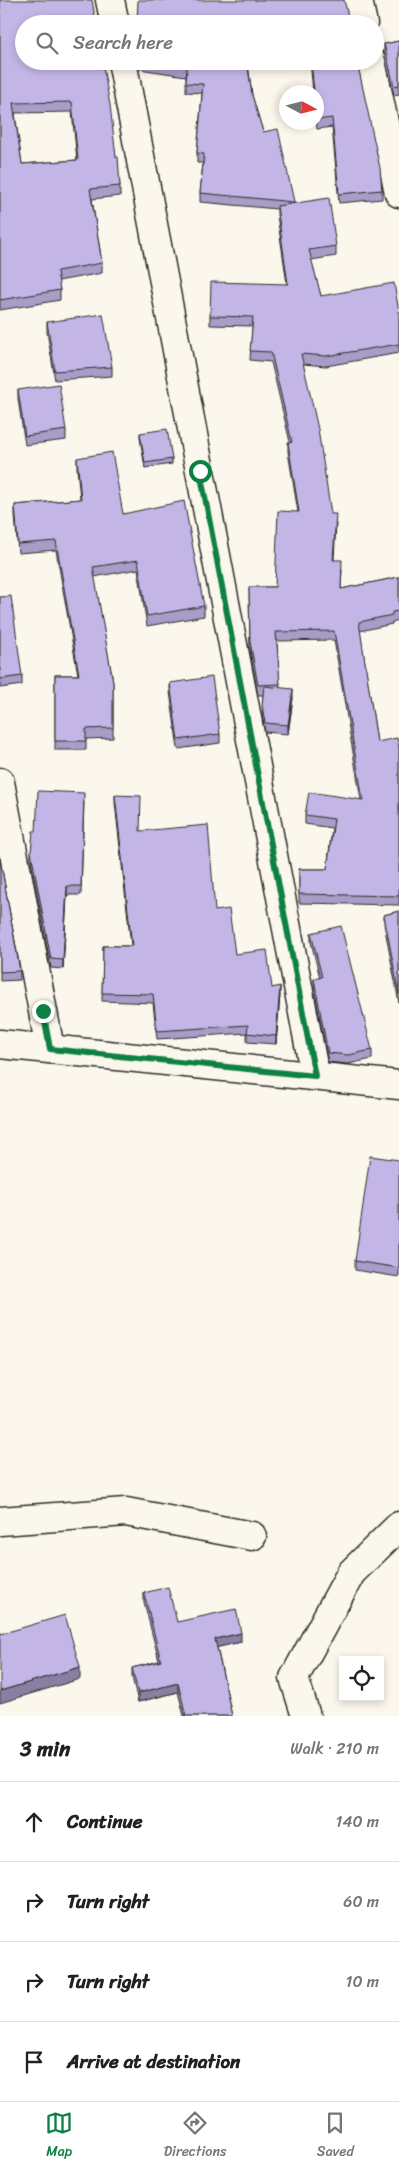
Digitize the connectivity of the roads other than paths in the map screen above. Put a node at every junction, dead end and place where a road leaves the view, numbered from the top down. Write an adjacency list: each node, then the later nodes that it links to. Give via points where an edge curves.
1 (110, 0): 3 (street)
2 (358, 0): 4 (street)
3 (113, 15)
4 (361, 15)
5 (124, 70): 11 (street)
6 (373, 70): 7 (street)
7 (399, 193)
8 (0, 782): 10 (street)
9 (0, 1044): 10 (street)
10 (50, 1049): 11 (street)
11 (315, 1076): 12 (street)
12 (399, 1085)
13 (0, 1521): 15 (street, via 126,1512)
14 (399, 1526): 16 (street, via 350,1573 294,1678)
15 (252, 1536)
16 (306, 1716)

